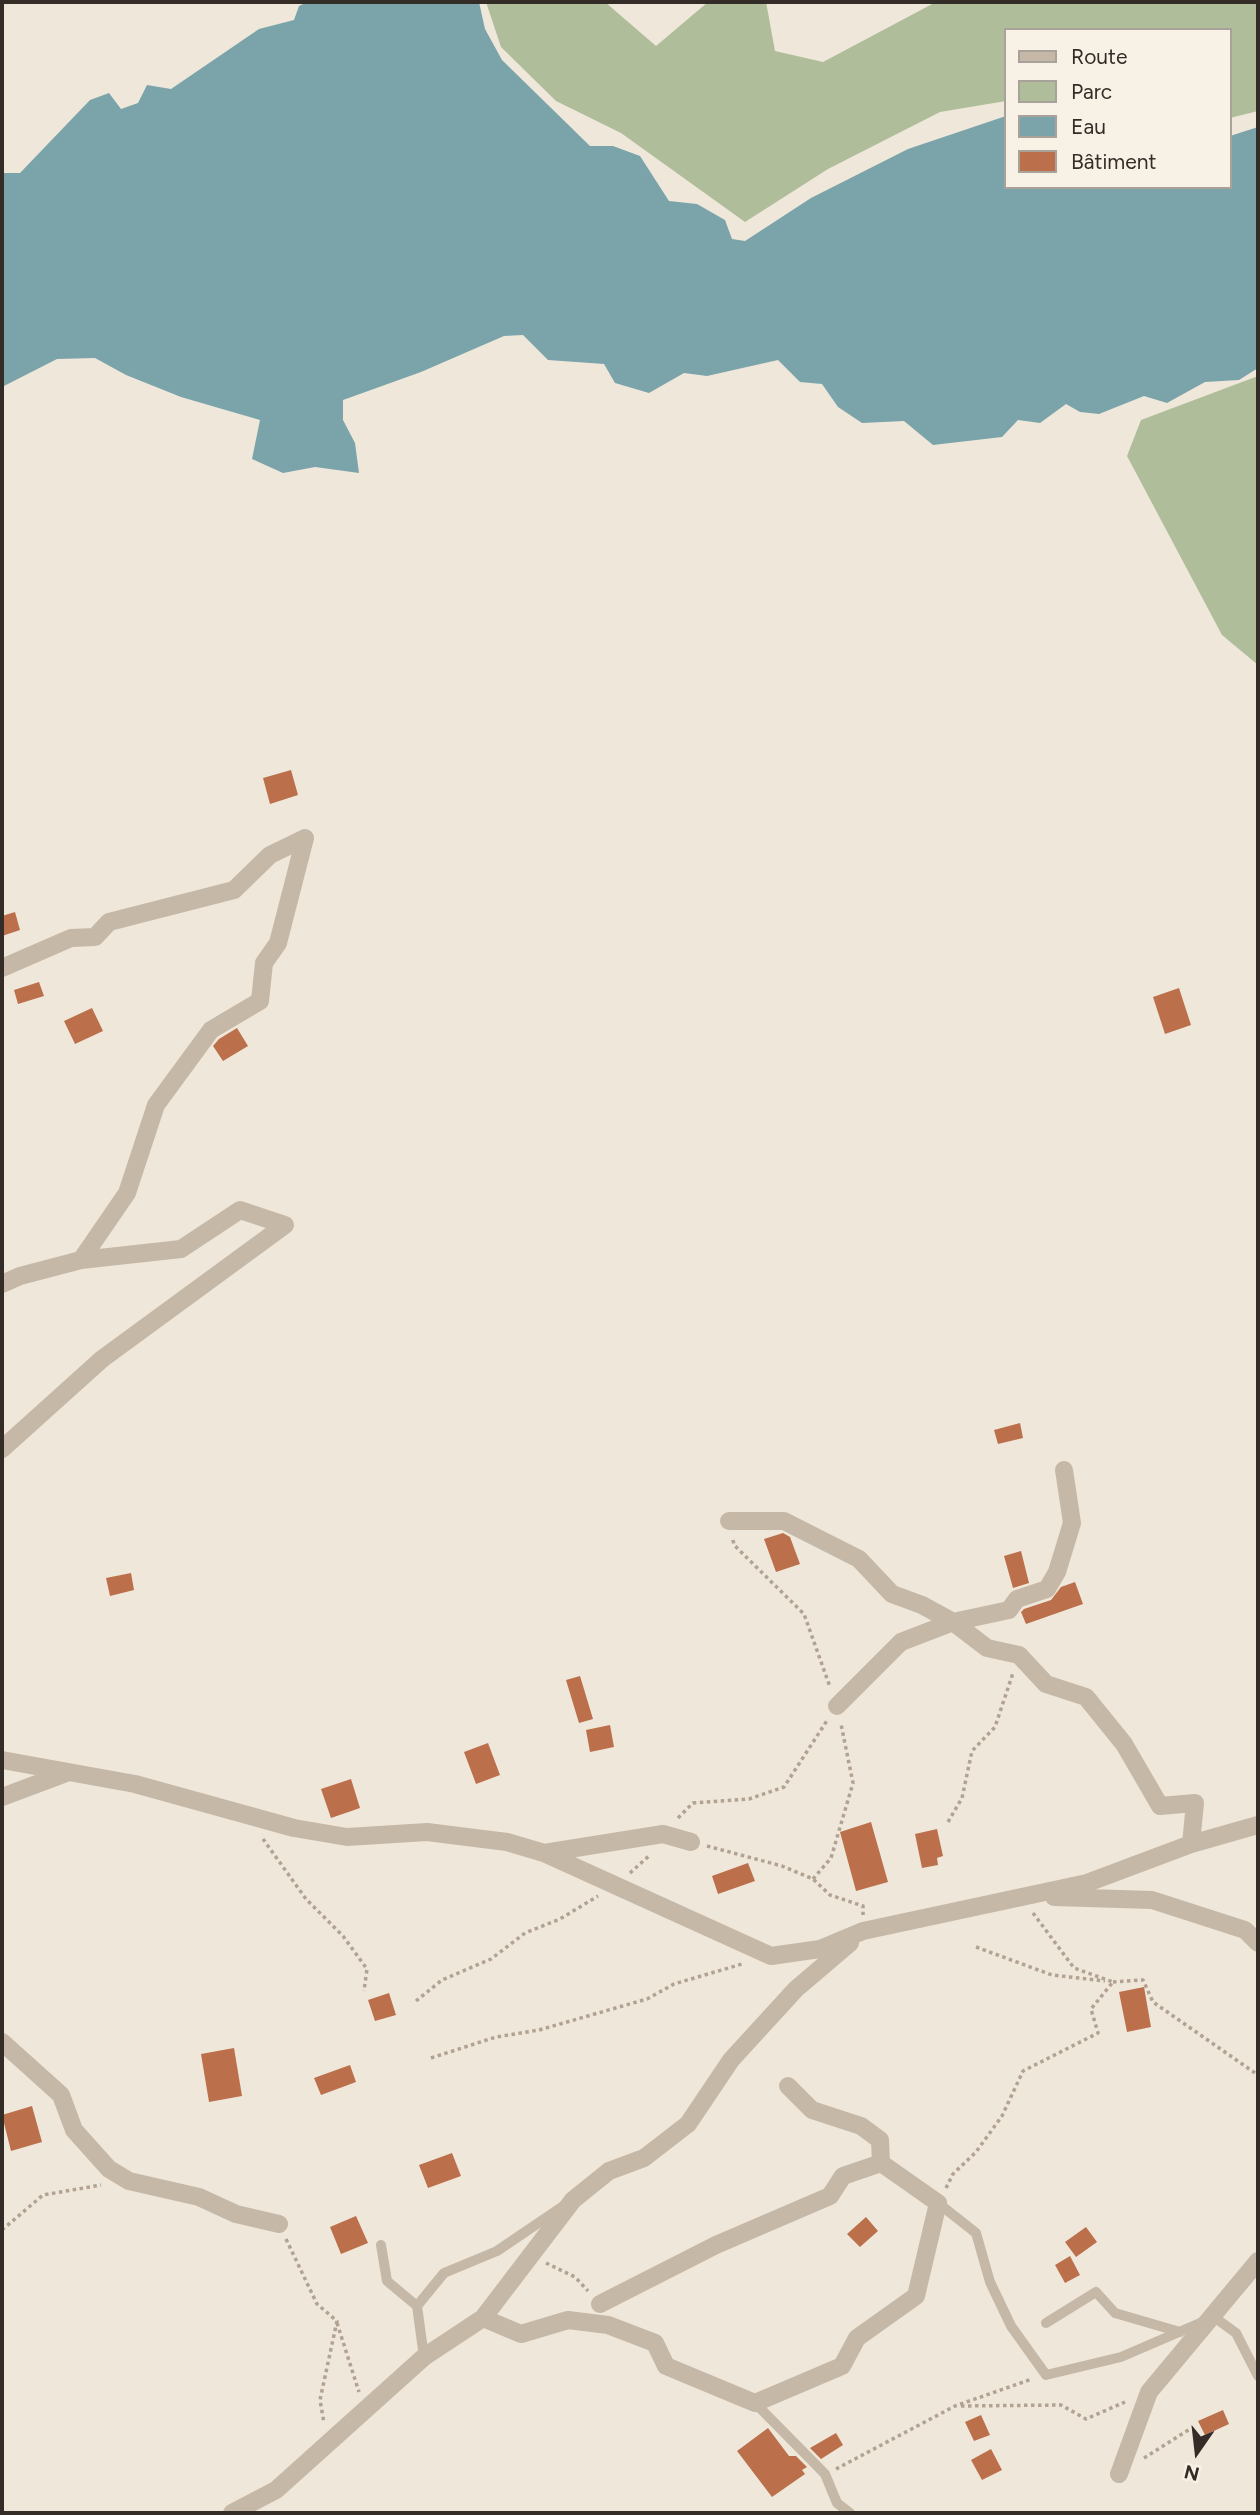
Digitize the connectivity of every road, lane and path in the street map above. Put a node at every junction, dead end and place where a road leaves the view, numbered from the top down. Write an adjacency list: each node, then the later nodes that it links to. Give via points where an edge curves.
1 (2, 968): 2 (street, via 71,937 95,937 109,922 234,890 270,855 306,838 278,943 264,963 260,1002 211,1030 156,1105 127,1194)
2 (81, 1260): 3 (street); 4 (street, via 181,1249 240,1210 285,1225 102,1359)
3 (2, 1284)
4 (2, 1449)
5 (1064, 1470): 7 (street, via 1072,1523 1047,1589 1017,1599 1009,1610)
6 (729, 1521): 7 (street, via 784,1521 859,1559 892,1594); 9 (path, via 734,1545 804,1615)
7 (953, 1622): 8 (street, via 987,1648); 9 (street, via 901,1642)
8 (1019, 1655): 14 (path, via 995,1727 972,1751 962,1798); 18 (street, via 1046,1684 1086,1697 1124,1744 1160,1806 1195,1803)
9 (837, 1706): 16 (path, via 784,1787 749,1799 693,1803); 20 (path, via 853,1783 831,1858)
10 (2, 1760): 11 (street)
11 (66, 1773): 12 (street); 13 (street, via 135,1784)
12 (2, 1797)
13 (243, 1815): 19 (street, via 347,1837 427,1832 507,1842); 28 (path, via 306,1899 343,1936 367,1969)
14 (948, 1822)
15 (1258, 1825): 18 (street)
16 (663, 1834): 17 (street); 19 (street); 21 (path, via 648,1858)
17 (691, 1842): 20 (path)
18 (1191, 1844): 22 (street, via 1087,1883)
19 (544, 1853): 21 (street)
20 (813, 1879): 23 (path, via 830,1895 863,1906)
21 (617, 1885): 26 (street); 29 (path, via 561,1919 526,1933 491,1959 442,1980)
22 (1018, 1895): 23 (street); 24 (street, via 1152,1900 1245,1930); 27 (path, via 1074,1968)
23 (863, 1931): 26 (street, via 820,1949); 36 (street, via 796,1989 731,2060 688,2124 644,2158 609,2171)
24 (1258, 1943)
25 (976, 1947): 27 (path, via 1052,1975)
26 (771, 1956): 31 (path, via 674,1984 647,1999)
27 (1113, 1982): 32 (path, via 1143,1980 1153,2002); 37 (path, via 1091,2008 1098,2033 1023,2071 1002,2116 953,2174)
28 (364, 1991)
29 (416, 2001)
30 (2, 2042): 35 (street, via 61,2095 74,2130 109,2169)
31 (431, 2058)
32 (1258, 2075)
33 (788, 2086): 34 (street, via 812,2110 860,2126 880,2140)
34 (881, 2163): 37 (street); 43 (street, via 843,2176 830,2196 716,2245)
35 (128, 2181): 38 (street, via 199,2197 236,2214); 39 (path, via 43,2195)
36 (573, 2200): 41 (street); 44 (lane, via 497,2251 444,2273)
37 (938, 2203): 51 (lane, via 976,2233 990,2283 1010,2326); 54 (street, via 916,2296 857,2338 842,2366)
38 (279, 2224): 47 (path, via 317,2304)
39 (2, 2230)
40 (381, 2245): 44 (lane, via 387,2281)
41 (531, 2255): 43 (path, via 575,2277); 46 (street)
42 (1258, 2261): 45 (street)
43 (600, 2304)
44 (417, 2306): 50 (lane)
45 (1214, 2317): 49 (lane); 52 (lane, via 1236,2333); 53 (street)
46 (483, 2318): 50 (street); 54 (street, via 521,2334 568,2320 608,2325 654,2343 666,2366)
47 (337, 2321): 56 (path); 58 (path, via 320,2400)
48 (1046, 2323): 49 (lane, via 1096,2292 1115,2313)
49 (1180, 2332): 51 (lane, via 1121,2357)
50 (425, 2357): 56 (street)
51 (1046, 2375): 55 (path)
52 (1258, 2376)
53 (1149, 2392): 55 (path, via 1086,2419 1061,2405); 60 (street)
54 (755, 2403): 59 (lane)
55 (955, 2406): 59 (path)
56 (364, 2410): 58 (street)
57 (1190, 2429): 60 (path)
58 (327, 2442): 61 (street)
59 (825, 2474): 64 (lane, via 837,2503)
60 (1119, 2474)
61 (276, 2490): 62 (street); 63 (street)
62 (232, 2513)
63 (260, 2513)
64 (850, 2513)

